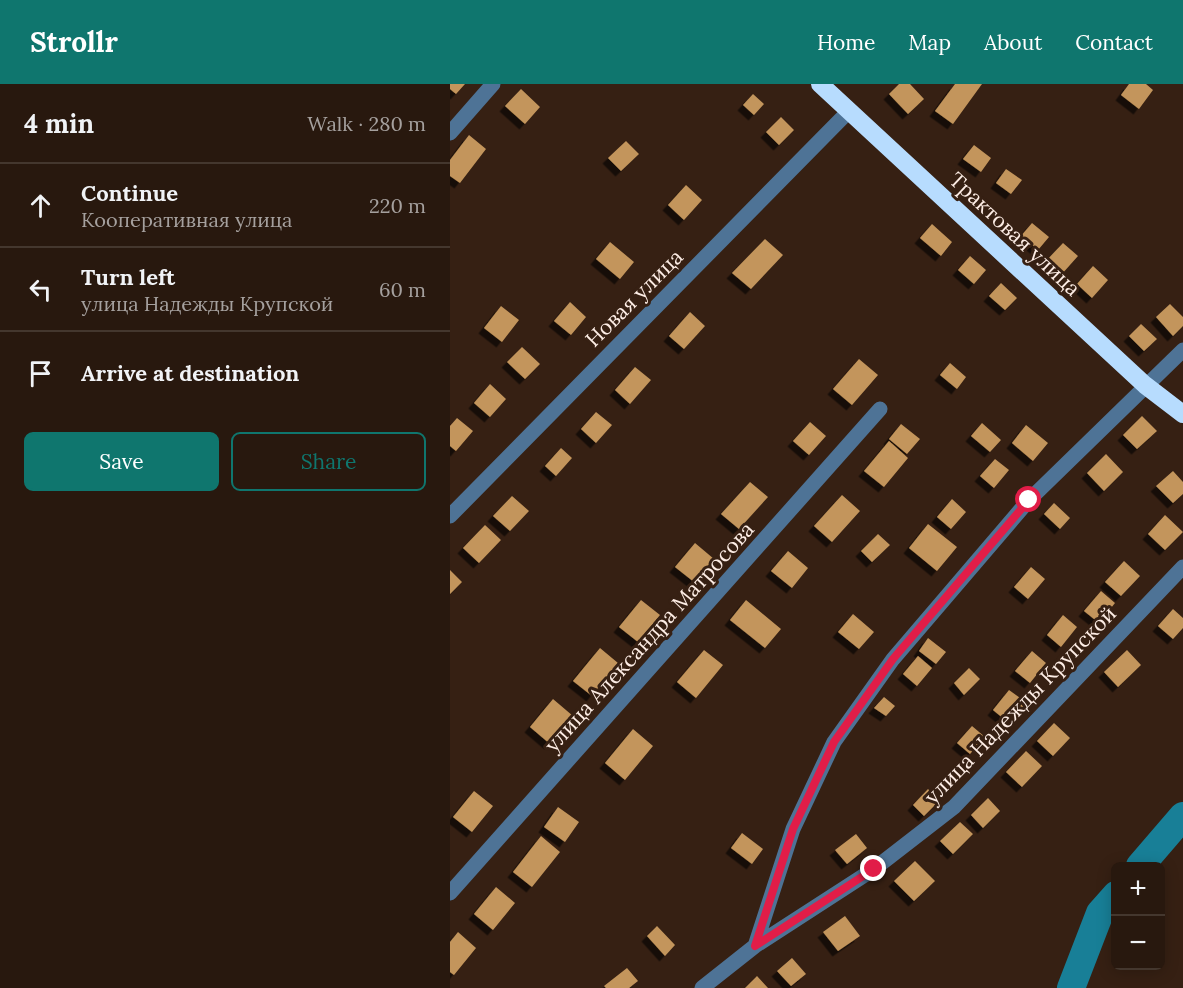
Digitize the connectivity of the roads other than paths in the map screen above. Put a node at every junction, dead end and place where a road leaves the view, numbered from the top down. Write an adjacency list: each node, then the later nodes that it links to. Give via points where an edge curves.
1 (493, 84): 4 (street)
2 (820, 84): 3 (highway, Трактовая улица)
3 (849, 111): 6 (highway, Трактовая улица); 9 (street, Новая улица)
4 (450, 133)
5 (1183, 350): 6 (street)
6 (1146, 385): 8 (highway, Трактовая улица); 12 (street, via 1029,500 893,659 834,742 793,829)
7 (880, 409): 11 (street, улица Александра Матросова)
8 (1183, 414)
9 (450, 516)
10 (1183, 567): 12 (street, улица Надежды Крупской, via 954,807 874,869)
11 (450, 892)
12 (755, 946): 13 (street, улица Надежды Крупской)
13 (702, 988)

